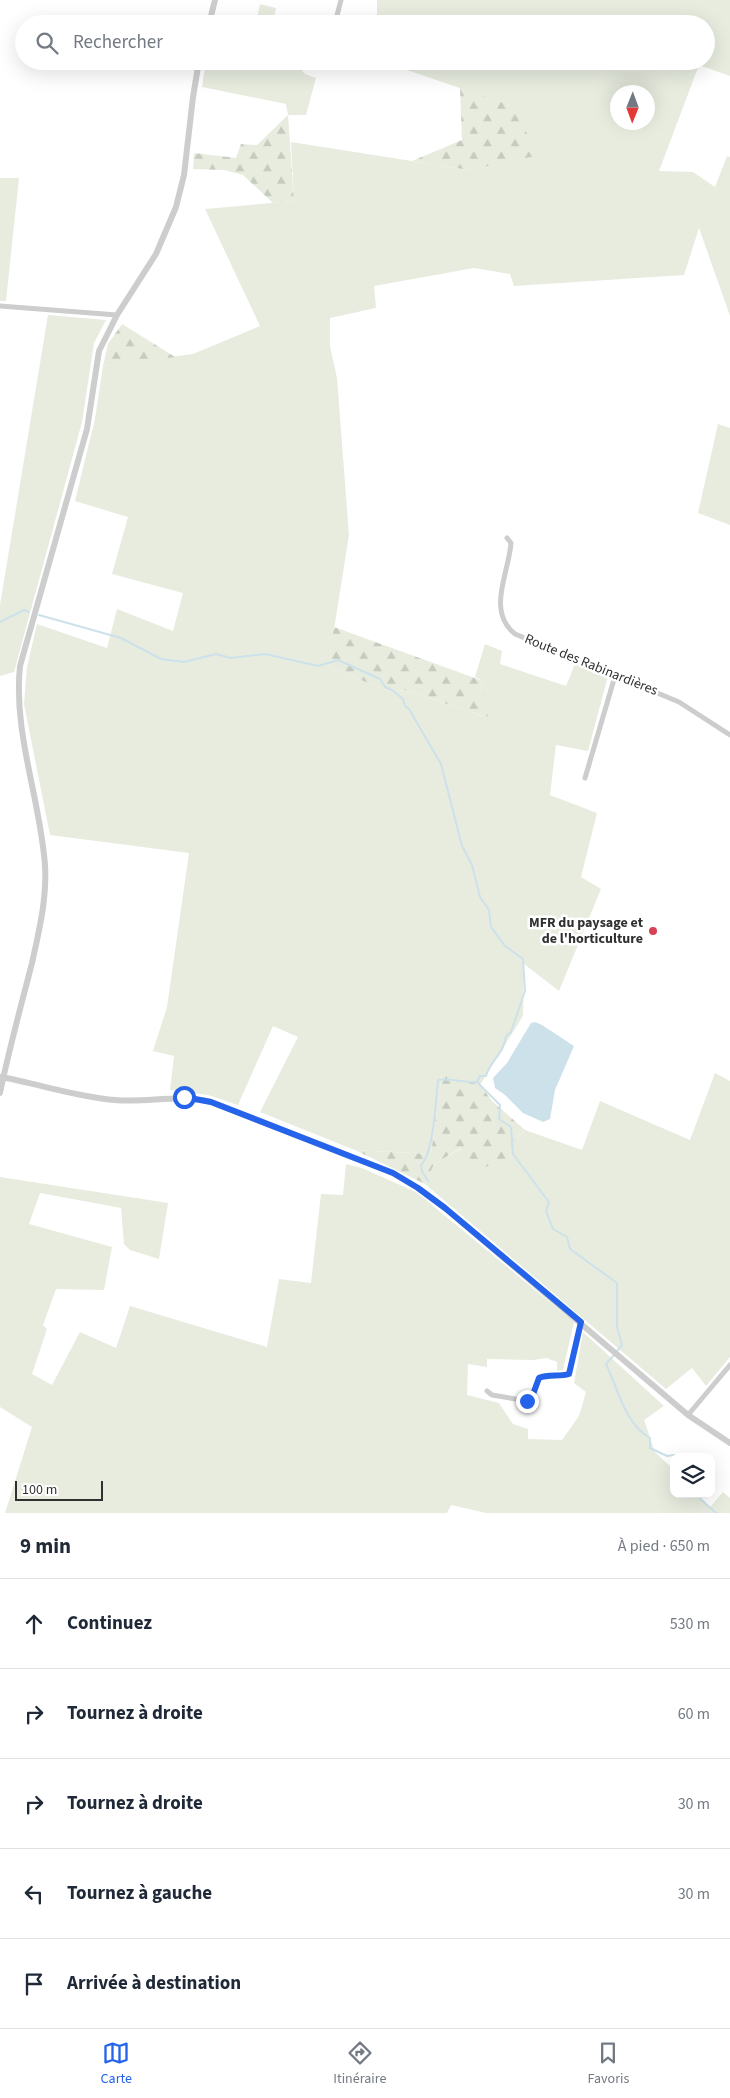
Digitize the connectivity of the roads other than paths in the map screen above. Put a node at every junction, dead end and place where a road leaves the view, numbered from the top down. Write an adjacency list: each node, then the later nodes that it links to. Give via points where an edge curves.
1 (215, 0): 3 (street)
2 (341, 0): 4 (street)
3 (211, 15)
4 (337, 15)
5 (198, 70): 7 (street, via 184,175 176,207 156,254)
6 (0, 306): 7 (street)
7 (117, 315): 12 (street, via 99,350 87,429 20,666 18,710 40,827 45,892 41,922)
8 (507, 538): 9 (street, Route des Rabinardières, via 511,543 510,558 500,605 505,625 515,634)
9 (615, 676): 10 (street, Route des Rabinardières, via 679,702); 11 (street)
10 (730, 735)
11 (584, 778)
12 (2, 1077): 13 (street); 14 (street, via 114,1100 184,1097 204,1100 393,1173 453,1215)
13 (0, 1093)
14 (581, 1322): 16 (street, via 569,1374 539,1378 532,1397 527,1401 492,1395); 17 (street)
15 (730, 1365): 17 (street)
16 (487, 1391)
17 (688, 1415): 18 (street)
18 (730, 1443)

